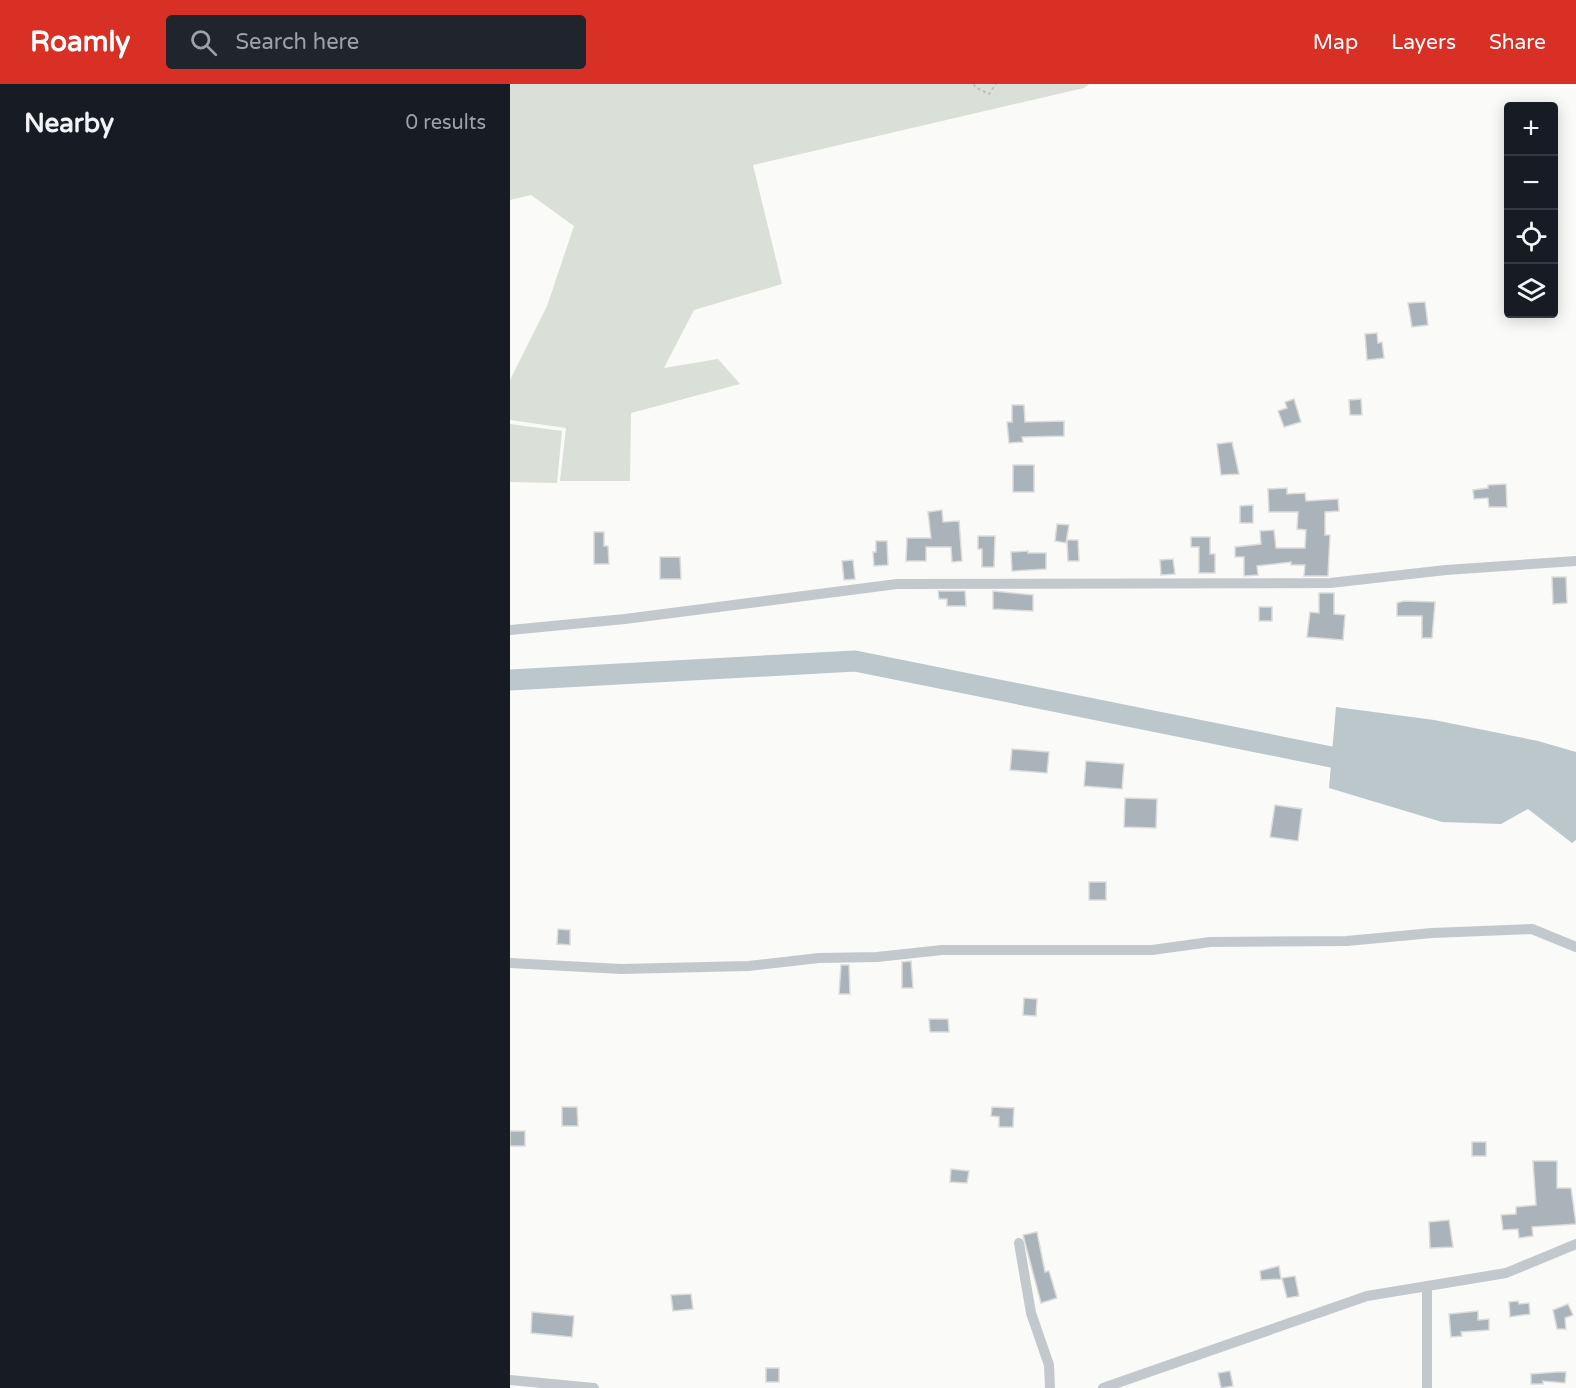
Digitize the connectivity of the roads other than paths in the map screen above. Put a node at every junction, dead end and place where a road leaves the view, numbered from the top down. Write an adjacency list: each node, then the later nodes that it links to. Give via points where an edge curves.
1 (1576, 561): 2 (street, via 1330,583 897,584)
2 (510, 630)
3 (1576, 947): 4 (street, via 1532,929 1347,941 1210,942 1152,950 942,950 748,966 621,969)
4 (510, 963)
5 (1019, 1243): 11 (street, via 1031,1313 1049,1365)
6 (1576, 1244): 7 (street, via 1506,1273)
7 (1427, 1286): 9 (street, via 1367,1296); 13 (street)
8 (510, 1380): 10 (street)
9 (1131, 1383): 12 (street)
10 (594, 1388)
11 (1050, 1388)
12 (1103, 1388)
13 (1427, 1388)

